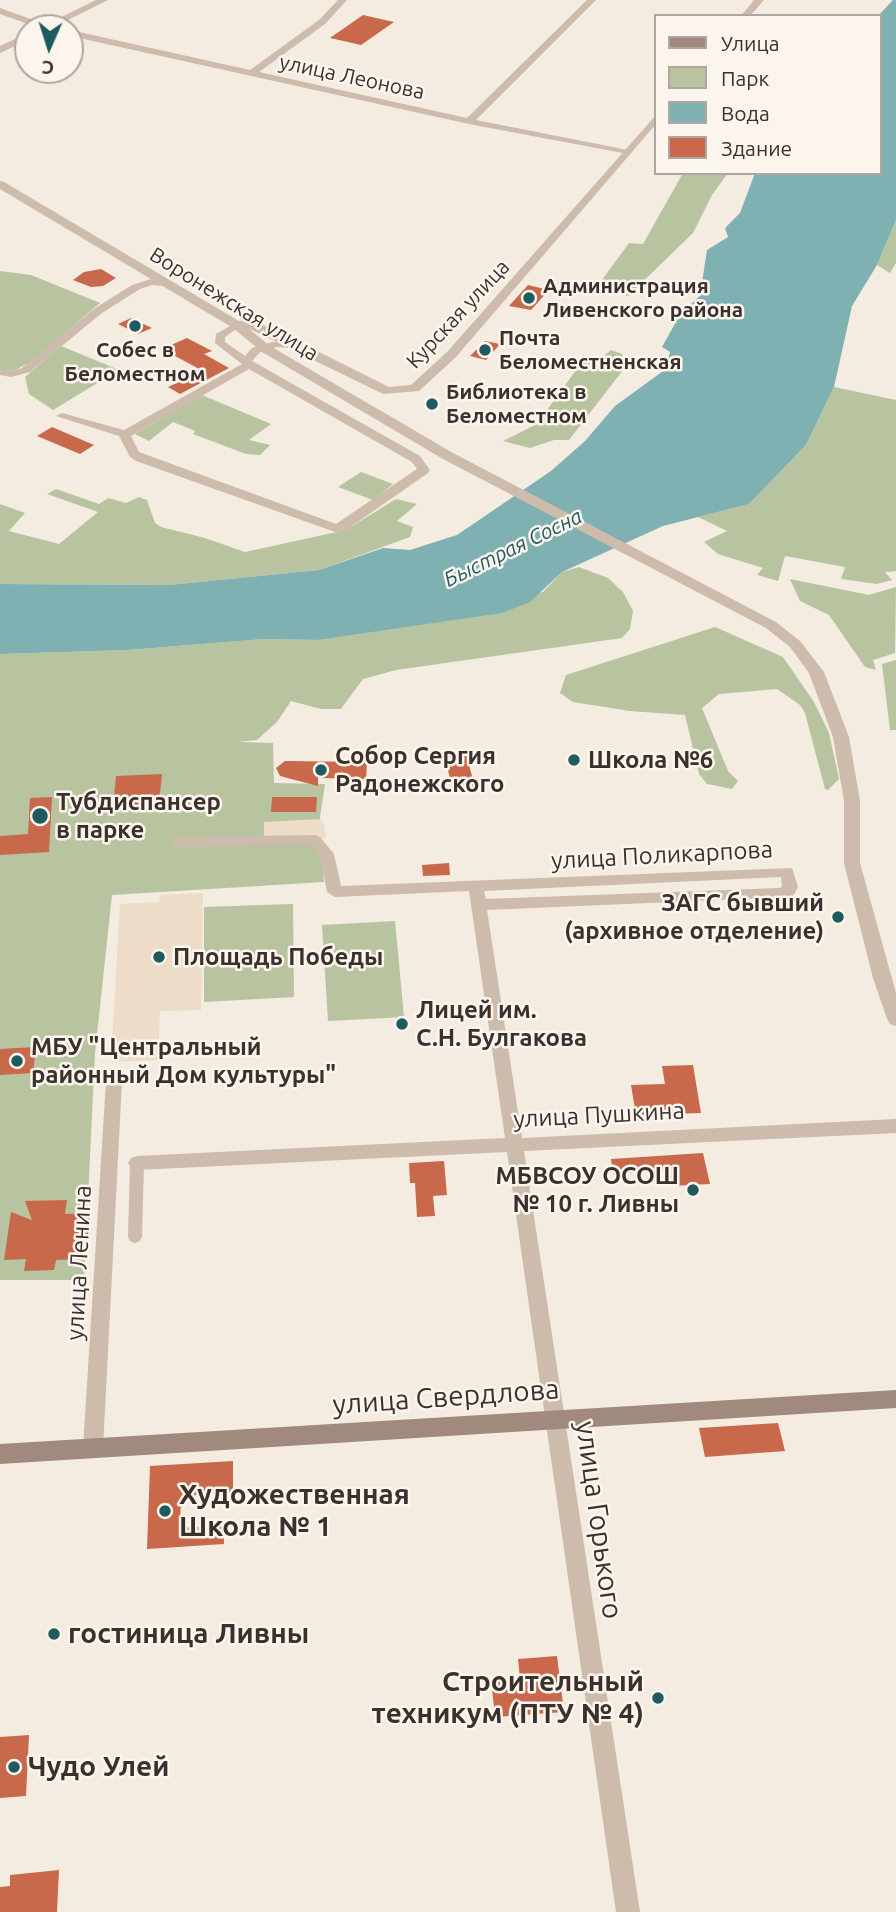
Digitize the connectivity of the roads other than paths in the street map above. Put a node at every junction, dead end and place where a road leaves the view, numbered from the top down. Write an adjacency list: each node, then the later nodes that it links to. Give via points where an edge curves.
1 (103, 0): 5 (street)
2 (343, 0): 8 (street, via 322,22)
3 (592, 0): 10 (street)
4 (759, 0): 6 (street)
5 (74, 14)
6 (747, 14)
7 (84, 36): 8 (street, улица Леонова)
8 (252, 73): 10 (street, улица Леонова)
9 (654, 120): 11 (street, Курская улица)
10 (469, 121): 11 (street, улица Леонова)
11 (628, 151): 15 (street, Курская улица, via 452,354 415,388 387,391)
12 (0, 184): 13 (street, Воронежская улица)
13 (165, 283): 14 (street, Воронежская улица); 18 (street, via 136,287 98,311 26,370)
14 (237, 325): 15 (street, Курская улица, via 256,326); 16 (street, Воронежская улица); 17 (street, via 218,341)
15 (295, 345): 16 (street, via 276,344)
16 (266, 349): 17 (street, via 254,351); 25 (street, Воронежская улица, via 448,456 726,601 789,639 812,664 841,737 849,775 852,863)
17 (247, 363): 20 (street); 20 (street, via 416,459 424,466 422,472 341,528 328,527 141,458)
18 (0, 372)
19 (62, 416): 20 (street)
20 (124, 435)
21 (177, 842): 23 (street, via 315,840 325,849)
22 (476, 887): 23 (street, улица Поликарпова); 24 (street, улица Горького); 24 (street, улица Поликарпова, via 787,872 790,887 779,893)
23 (335, 892)
24 (479, 905): 28 (street, улица Горького)
25 (896, 1019)
26 (114, 1081): 33 (street, улица Ленина)
27 (896, 1126): 28 (street, улица Пушкина)
28 (514, 1144): 29 (street, улица Пушкина); 32 (street, улица Горького)
29 (137, 1163): 30 (street)
30 (135, 1237)
31 (896, 1399): 32 (main road, улица Свердлова)
32 (556, 1420): 33 (main road, улица Свердлова); 35 (street, улица Горького)
33 (93, 1448): 34 (main road, улица Свердлова)
34 (0, 1454)
35 (628, 1912)

